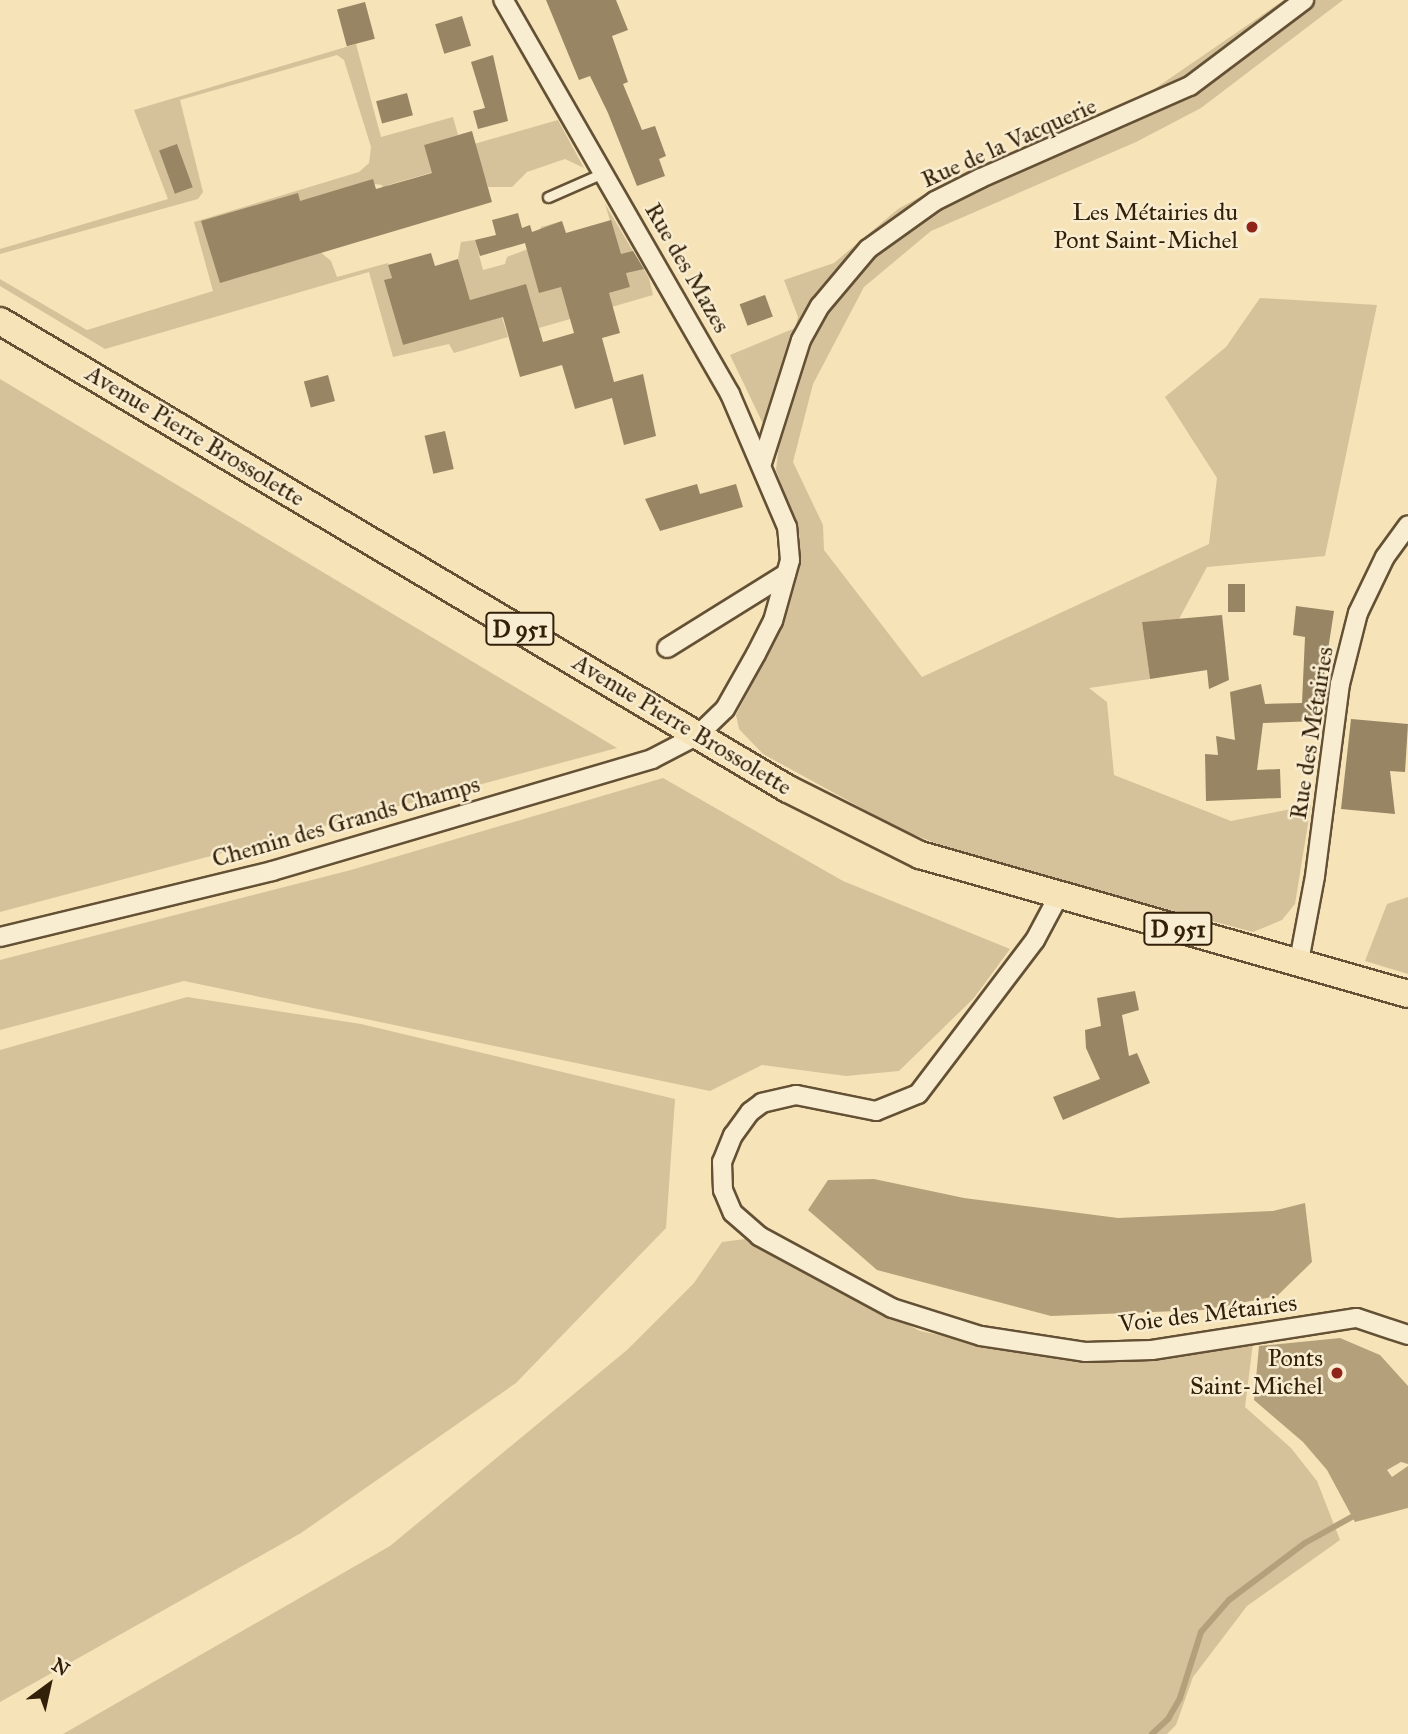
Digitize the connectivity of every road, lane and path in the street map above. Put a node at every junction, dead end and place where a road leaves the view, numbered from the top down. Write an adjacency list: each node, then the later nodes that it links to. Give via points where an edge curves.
1 (503, 0): 3 (street, Rue des Mazes)
2 (1304, 0): 6 (street, Rue de la Vacquerie, via 1190,86 958,190 867,249 820,306 801,340)
3 (603, 173): 4 (lane); 6 (street, Rue des Mazes, via 687,314)
4 (548, 197)
5 (0, 321): 10 (main road, Avenue Pierre Brossolette / D 951)
6 (762, 463): 8 (street, Rue des Mazes, via 792,543)
7 (1408, 525): 13 (street, Rue des Métairies, via 1385,557 1358,614 1340,684)
8 (786, 574): 9 (street); 10 (street, Rue des Mazes, via 773,621 756,654 725,709)
9 (667, 648)
10 (698, 735): 11 (main road, Avenue Pierre Brossolette / D 951, via 788,789 920,855); 12 (street, Chemin des Grands Champs, via 652,759 272,871)
11 (1058, 897): 13 (main road, D 951); 15 (street, Voie des Métairies, via 1035,940 918,1094 876,1111 796,1096 762,1103 750,1112 733,1135 722,1162 723,1190 733,1213 759,1236 892,1308 981,1336 1085,1352 1152,1350 1357,1318)
12 (0, 937)
13 (1299, 961): 14 (main road, D 951)
14 (1408, 994)
15 (1408, 1335)

